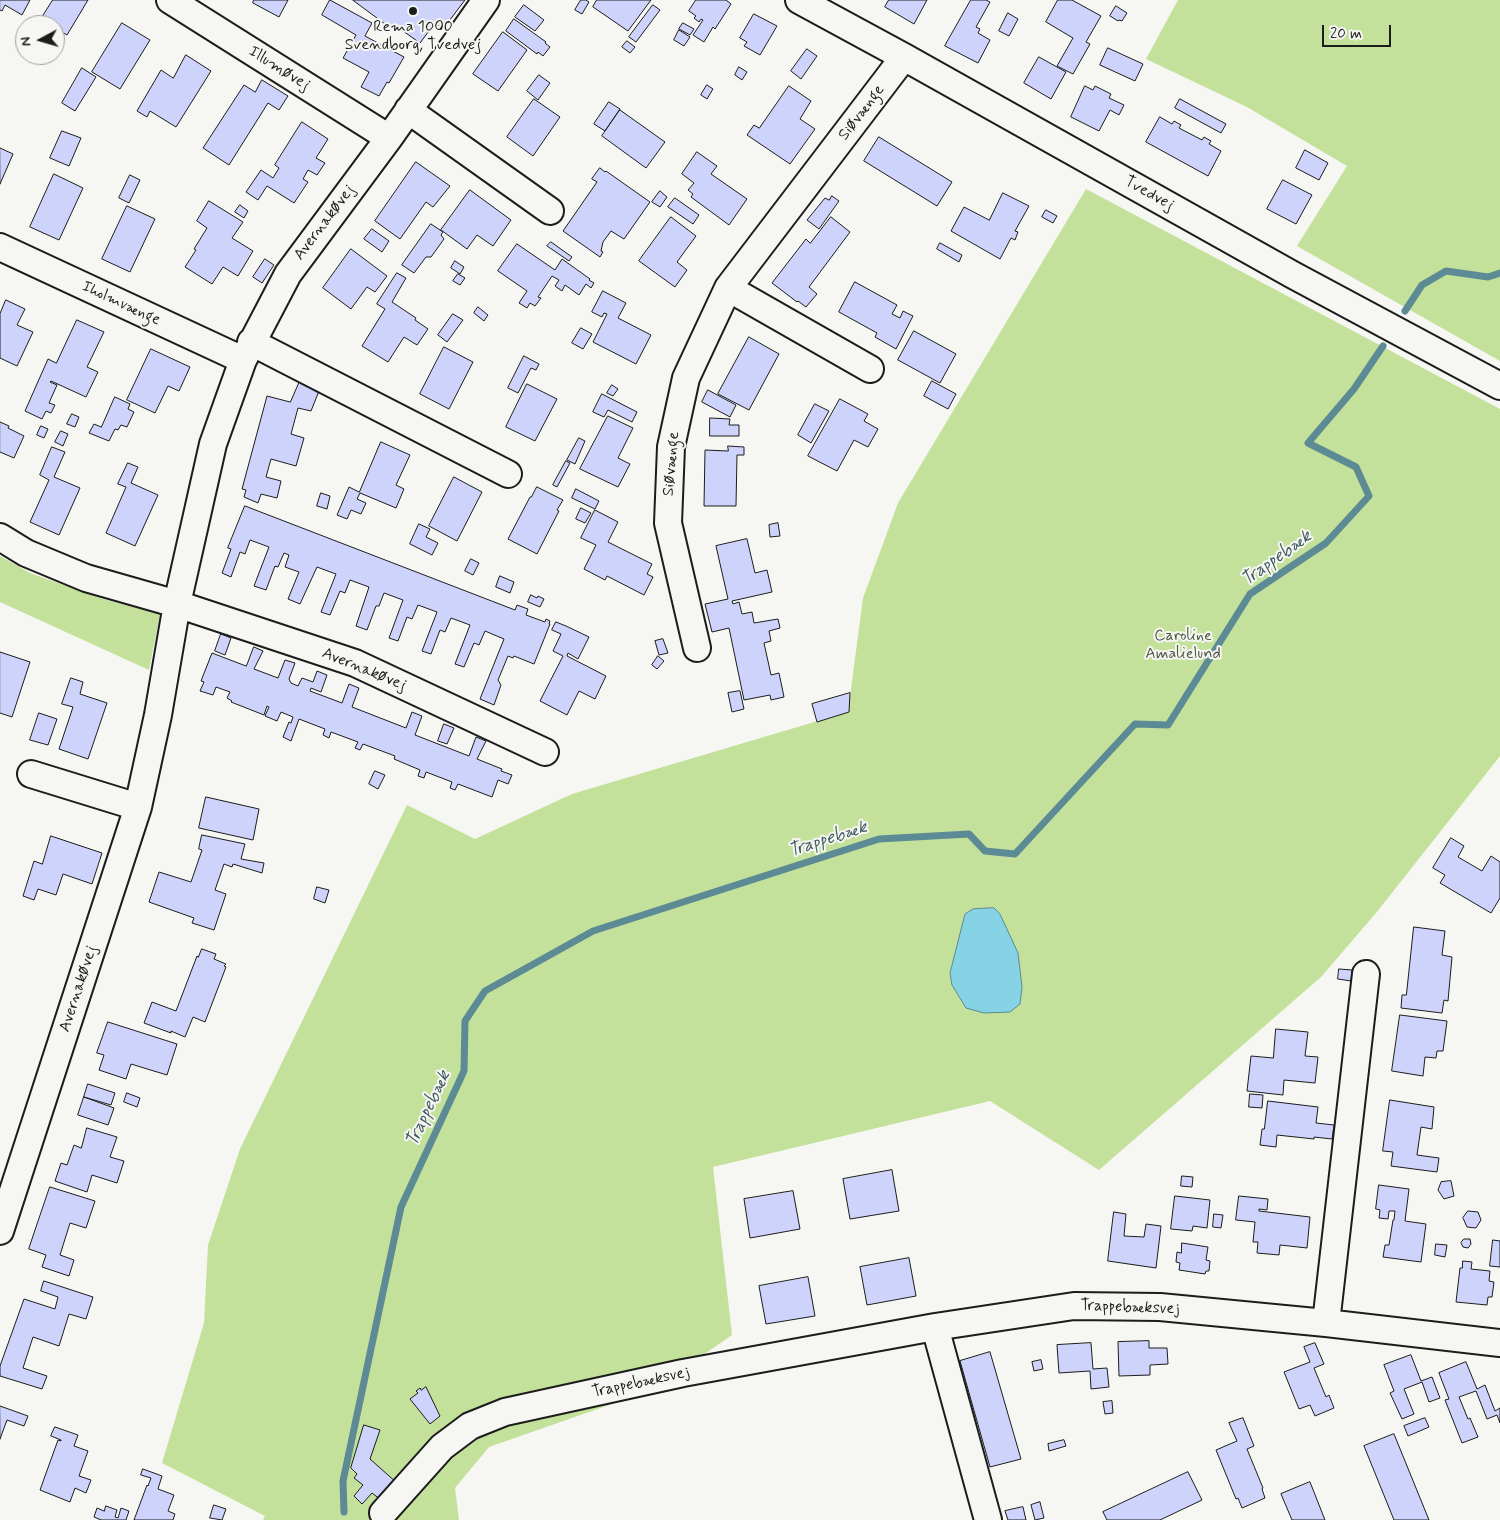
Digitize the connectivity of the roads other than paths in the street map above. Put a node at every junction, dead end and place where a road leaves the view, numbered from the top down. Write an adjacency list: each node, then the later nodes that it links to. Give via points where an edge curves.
1 (170, 0): 6 (street, Illumøvej)
2 (486, 0): 5 (street, Avernakøvej)
3 (799, 0): 4 (street, Tvedvej)
4 (904, 57): 9 (street, Siøvænge); 12 (street, Tvedvej, via 1284,271)
5 (408, 110): 6 (street, Avernakøvej); 7 (street)
6 (389, 138): 10 (street, Avernakøvej, via 288,274)
7 (550, 211)
8 (0, 248): 10 (street, Iholmvænge)
9 (728, 288): 11 (street); 16 (street, Siøvænge, via 686,378 671,447 668,523)
10 (247, 351): 13 (street); 15 (street, Avernakøvej, via 213,444)
11 (870, 369)
12 (1500, 386)
13 (508, 474)
14 (0, 537): 15 (street, Avernakøvej, via 26,554 86,578)
15 (177, 604): 17 (street, Avernakøvej, via 355,663); 19 (street, Avernakøvej)
16 (697, 648)
17 (545, 752)
18 (30, 774): 19 (street)
19 (138, 807): 21 (street, Avernakøvej)
20 (1366, 974): 23 (street)
21 (10, 1166): 22 (street, Avernakøvej)
22 (0, 1231)
23 (1326, 1323): 24 (street, Trappebæksvej, via 1160,1307 1074,1306); 25 (street, Trappebæksvej)
24 (935, 1328): 26 (street, Trappebæksvej, via 683,1373 505,1412 470,1426 442,1447); 27 (street)
25 (1500, 1342)
26 (383, 1513)
27 (988, 1520)

